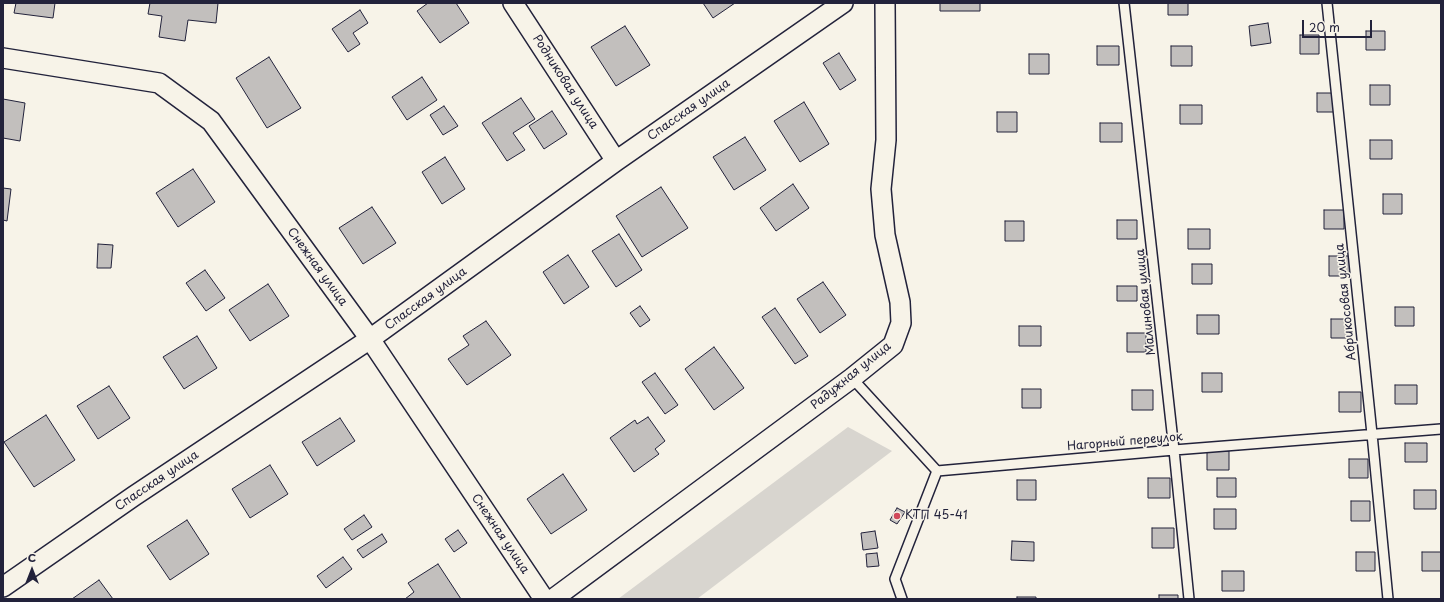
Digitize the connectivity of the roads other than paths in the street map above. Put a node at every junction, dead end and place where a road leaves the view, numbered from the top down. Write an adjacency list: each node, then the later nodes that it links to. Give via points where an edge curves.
1 (513, 3): 7 (street, Родниковая улица)
2 (843, 3): 7 (street, Спасская улица)
3 (885, 3): 9 (street, Радужная улица, via 886,140 881,189 885,235 900,302 901,323 893,345)
4 (1124, 3): 12 (lane, Малиновая улица)
5 (1327, 3): 11 (lane, Абрикосовая улица)
6 (3, 58): 8 (street, Снежная улица, via 159,83 211,121)
7 (616, 161): 8 (street, Спасская улица)
8 (370, 339): 14 (street, Спасская улица, via 134,496); 15 (street, Снежная улица)
9 (852, 378): 13 (lane); 16 (street, Радужная улица)
10 (1441, 429): 11 (lane, Нагорный переулок)
11 (1372, 434): 12 (lane, Нагорный переулок); 19 (lane, Абрикосовая улица)
12 (1174, 450): 13 (lane, Нагорный переулок); 18 (lane, Малиновая улица)
13 (937, 471): 17 (lane, via 895,579)
14 (3, 587)
15 (544, 599)
16 (553, 599)
17 (902, 599)
18 (1189, 599)
19 (1388, 599)

